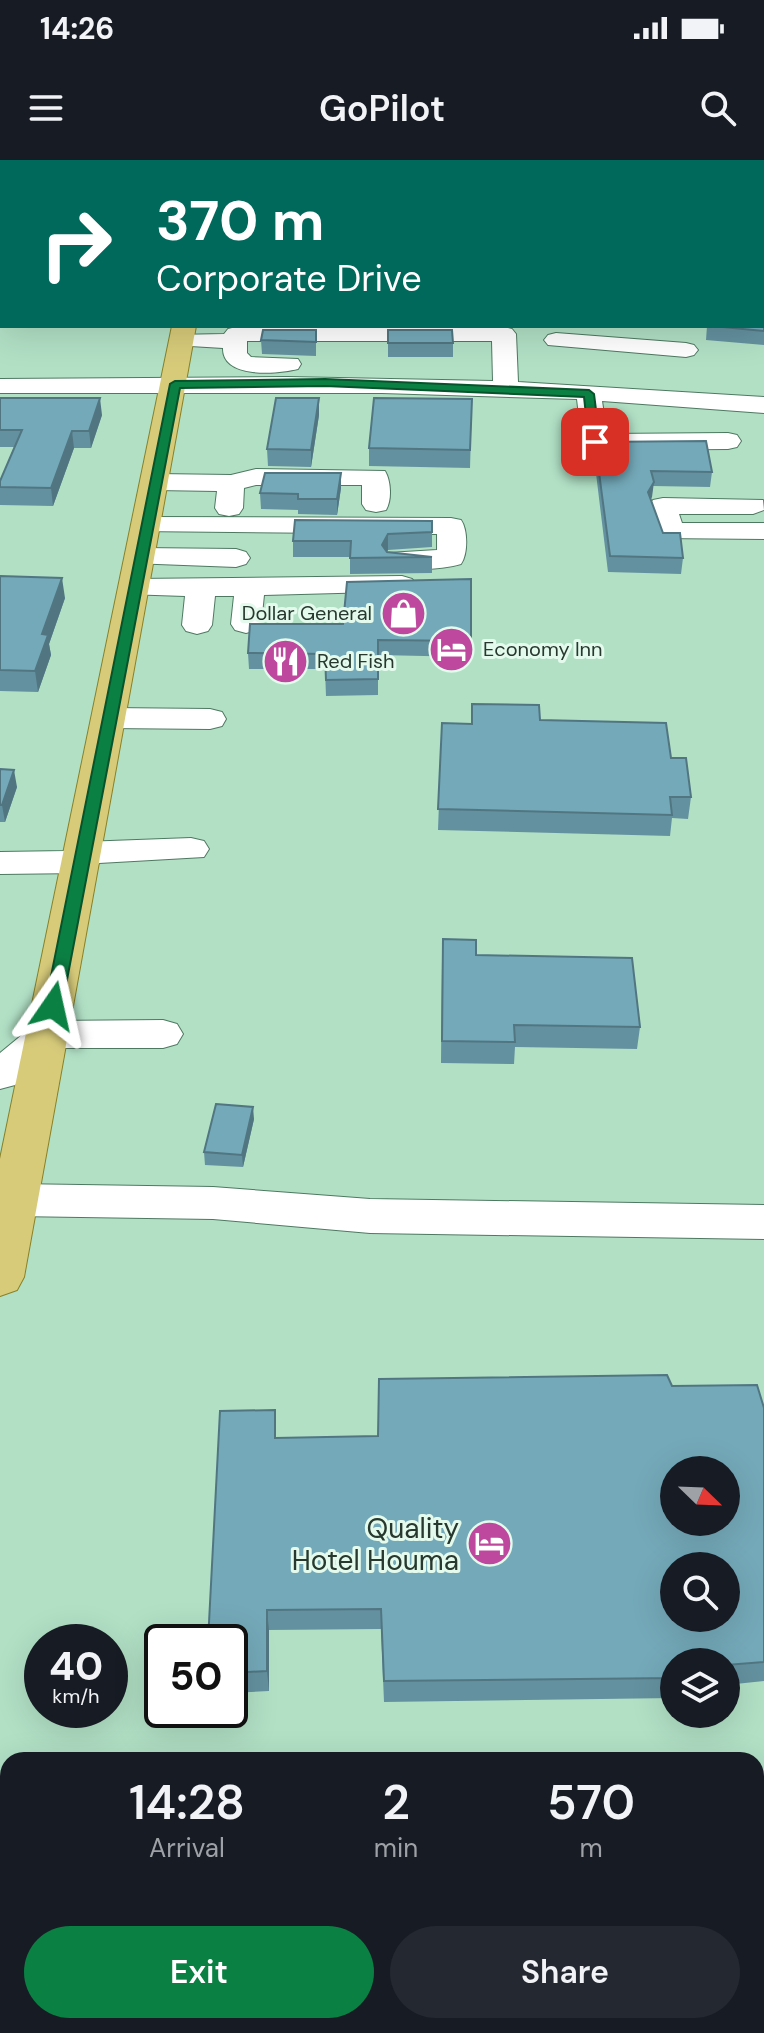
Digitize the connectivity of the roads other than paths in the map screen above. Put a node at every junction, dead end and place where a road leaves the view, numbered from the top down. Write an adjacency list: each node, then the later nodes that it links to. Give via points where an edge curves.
1 (183, 333): 4 (street, via 234,341 235,355 245,364); 5 (main road)
2 (555, 333): 3 (street); 7 (street)
3 (686, 350)
4 (506, 378): 5 (street); 7 (street)
5 (175, 384): 6 (street); 12 (main road)
6 (0, 386)
7 (582, 401): 9 (street); 9 (street, via 595,442)
8 (764, 405): 11 (street)
9 (678, 419): 11 (street); 11 (street)
10 (764, 427): 11 (street)
11 (744, 476)
12 (156, 482): 13 (street, via 230,496 256,477 375,477); 14 (main road)
13 (376, 504)
14 (141, 557): 15 (street); 18 (street, via 451,526 451,558); 21 (street); 24 (main road)
15 (266, 558)
16 (297, 559): 17 (street)
17 (359, 559)
18 (398, 559)
19 (440, 585): 20 (street, via 319,599)
20 (250, 586): 21 (street); 22 (street)
21 (201, 587): 23 (street)
22 (246, 624)
23 (197, 625)
24 (110, 718): 25 (street); 27 (main road)
25 (210, 719)
26 (191, 849): 27 (street)
27 (82, 857): 28 (street); 30 (main road)
28 (0, 863)
29 (163, 1034): 30 (street)
30 (48, 1035): 31 (street); 32 (main road)
31 (0, 1075)
32 (15, 1200): 33 (street, via 213,1203 370,1216); 34 (main road)
33 (764, 1222)
34 (0, 1277)

